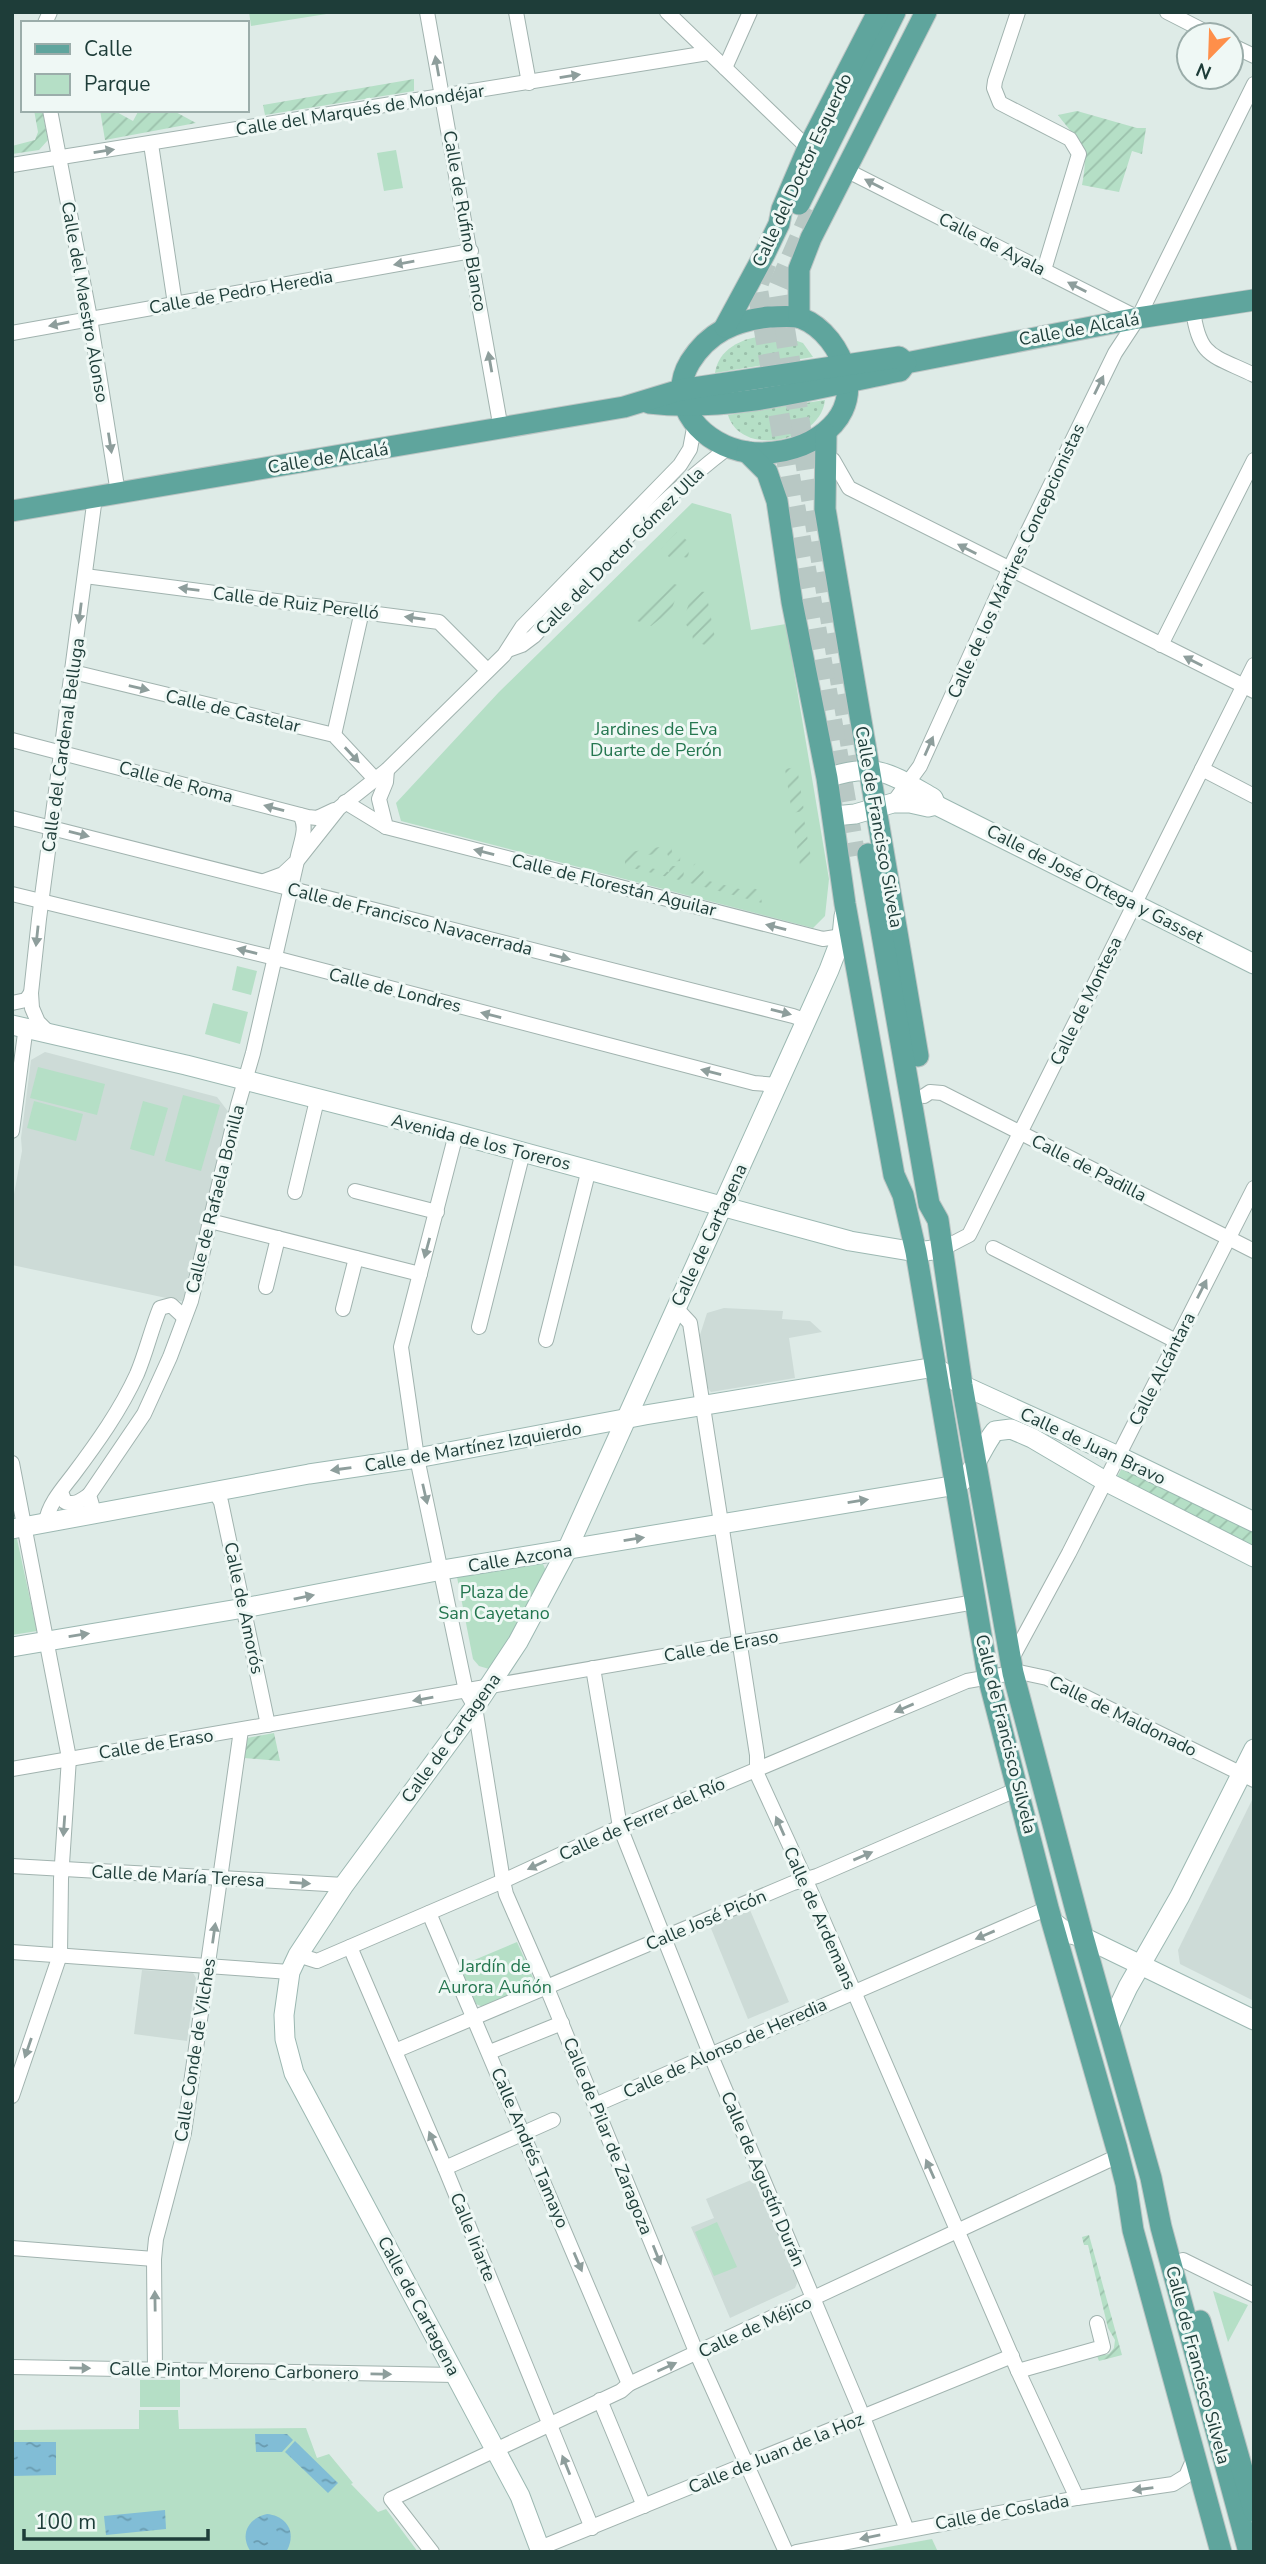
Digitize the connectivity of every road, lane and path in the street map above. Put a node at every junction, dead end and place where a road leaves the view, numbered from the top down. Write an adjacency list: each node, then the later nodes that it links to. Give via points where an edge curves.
1 (427, 12): 16 (street, Calle de Rufino Blanco, one-way to 1)
2 (516, 12): 14 (street)
3 (667, 12): 12 (street)
4 (750, 12): 13 (street)
5 (878, 12): 19 (main road, Calle del Doctor Esquerdo)
6 (895, 12): 7 (main road, Calle del Doctor Esquerdo, via 805,207)
7 (912, 12)
8 (926, 12): 22 (main road, Calle del Doctor Esquerdo)
9 (1018, 12): 24 (street, via 997,72 994,88 1000,103 1074,143 1079,155)
10 (1167, 12): 11 (street)
11 (1185, 21)
12 (708, 53): 13 (street); 14 (street, Calle del Marqués de Mondéjar, one-way to 12)
13 (726, 68): 19 (street)
14 (528, 83): 16 (street, Calle del Marqués de Mondéjar)
15 (1254, 83): 30 (street, Calle de los Mártires Concepcionistas)
16 (442, 97): 18 (street, Calle del Marqués de Mondéjar); 23 (street, Calle de Rufino Blanco)
17 (50, 112): 20 (street, Calle del Maestro Alonso)
18 (151, 144): 20 (street, Calle del Marqués de Mondéjar, one-way to 18); 26 (street)
19 (808, 148): 31 (main road, Calle del Doctor Esquerdo, via 779,224)
20 (58, 158): 21 (street, Calle del Marqués de Mondéjar); 29 (street, Calle del Maestro Alonso)
21 (12, 165)
22 (846, 170): 24 (street, Calle de Ayala, one-way to 22); 28 (main road, Calle del Doctor Esquerdo, via 799,269)
23 (471, 251): 26 (street, Calle de Pedro Heredia, one-way to 26); 36 (street, Calle de Rufino Blanco, one-way to 23)
24 (1044, 270): 30 (street, Calle de Ayala, one-way to 24)
25 (1254, 300): 27 (main road, Calle de Alcalá)
26 (175, 304): 29 (street, Calle de Pedro Heredia)
27 (1193, 310): 30 (main road, Calle de Alcalá); 34 (street, via 1202,347)
28 (799, 317): 31 (main road, via 747,319); 33 (main road, via 834,345)
29 (90, 318): 32 (street, Calle de Pedro Heredia, one-way to 32); 41 (street, Calle del Maestro Alonso, one-way to 41)
30 (1138, 318): 33 (main road, Calle de Alcalá, via 906,363 899,357); 44 (street, Calle de los Mártires Concepcionistas, one-way to 30, via 1115,353)
31 (725, 327): 35 (main road, via 697,351 685,371)
32 (12, 333)
33 (846, 373): 35 (main road, Calle de Alcalá, via 820,390); 37 (main road, via 841,415)
34 (1254, 374)
35 (686, 407): 36 (main road, Calle de Alcalá, via 644,403); 38 (main road, Calle de Francisco Silvela, via 710,437); 48 (street, Calle del Doctor Gómez Ulla, via 690,449 680,465 522,627)
36 (501, 429): 41 (main road, Calle de Alcalá)
37 (826, 434): 38 (main road, via 788,450); 39 (main road, Calle de Francisco Silvela)
38 (738, 450): 48 (street, Calle del Doctor Gómez Ulla, via 700,469 534,636); 59 (main road, Calle de Francisco Silvela, via 767,472 777,501)
39 (825, 456): 44 (street, one-way to 39, via 849,488 833,460); 56 (main road, Calle de Francisco Silvela, via 825,509)
40 (1254, 460): 47 (street)
41 (118, 493): 42 (main road, Calle de Alcalá)
42 (95, 497): 43 (main road, Calle de Alcalá); 45 (street, Calle del Cardenal Belluga)
43 (12, 511)
44 (1009, 570): 47 (street); 61 (street, Calle de los Mártires Concepcionistas, one-way to 44, via 920,766)
45 (85, 576): 46 (street, Calle de Ruiz Perelló, one-way to 45); 51 (street, Calle del Cardenal Belluga, one-way to 51)
46 (362, 611): 50 (street, Calle de Ruiz Perelló, one-way to 46, via 439,622); 53 (street)
47 (1161, 645): 52 (street, one-way to 47)
48 (508, 650): 50 (street, Calle del Doctor Gómez Ulla)
49 (1254, 665): 52 (street, Calle de Montesa)
50 (487, 670): 58 (street, Calle del Doctor Gómez Ulla)
51 (73, 672): 53 (street, Calle de Castelar, one-way to 53); 55 (street, Calle del Cardenal Belluga)
52 (1249, 689): 57 (street, Calle de Montesa)
53 (334, 735): 60 (street, one-way to 60)
54 (12, 740): 55 (street, Calle de Roma)
55 (61, 752): 66 (street, Calle de Roma, one-way to 55); 69 (street, Calle del Cardenal Belluga)
56 (870, 769): 59 (street); 61 (street, Calle de José Ortega y Gasset); 65 (main road, Calle de Francisco Silvela)
57 (1202, 769): 62 (street); 77 (street, Calle de Montesa)
58 (387, 770): 60 (street, Calle del Doctor Gómez Ulla); 70 (street, via 379,799)
59 (827, 778): 67 (main road, Calle de Francisco Silvela)
60 (375, 779): 63 (street, Calle del Doctor Gómez Ulla)
61 (908, 783): 64 (street, Calle de José Ortega y Gasset, via 933,798); 65 (street, Calle de los Mártires Concepcionistas)
62 (1254, 796)
63 (342, 805): 66 (street, Calle de Roma, via 317,818); 70 (street, Calle de Florestán Aguilar); 71 (street)
64 (936, 805): 65 (street, Calle de José Ortega y Gasset); 77 (street, Calle de José Ortega y Gasset)
65 (885, 806): 67 (street, Calle de José Ortega y Gasset); 88 (main road, Calle de Francisco Silvela)
66 (300, 815): 71 (street, Calle de Rafaela Bonilla, via 305,828)
67 (834, 816): 76 (main road, Calle de Francisco Silvela)
68 (12, 818): 69 (street, Calle de Francisco Navacerrada)
69 (51, 827): 72 (street, Calle de Francisco Navacerrada, one-way to 72); 75 (street, Calle del Cardenal Belluga)
70 (386, 827): 78 (street, Calle de Florestán Aguilar, one-way to 70, via 823,939)
71 (297, 861): 72 (street, via 283,874); 73 (street, Calle de Rafaela Bonilla)
72 (262, 881): 73 (street, Calle de Francisco Navacerrada)
73 (292, 889): 79 (street, Calle de Rafaela Bonilla); 83 (street, Calle de Francisco Navacerrada, one-way to 83)
74 (12, 894): 75 (street, Calle de Londres)
75 (41, 901): 79 (street, Calle de Londres, one-way to 75); 81 (street, Calle del Cardenal Belluga, one-way to 81)
76 (845, 904): 78 (street, Calle de Cartagena); 98 (main road, Calle de Francisco Silvela, via 894,1175)
77 (1134, 904): 80 (street, Calle de José Ortega y Gasset); 91 (street, Calle de Montesa)
78 (842, 936): 83 (street, Calle de Cartagena)
79 (275, 958): 86 (street, Calle de Rafaela Bonilla); 87 (street, Calle de Londres, one-way to 79, via 754,1083)
80 (1254, 964)
81 (31, 993): 82 (street, via 26,1000); 85 (street, Calle del Cardenal Belluga, via 38,1022)
82 (12, 1003)
83 (807, 1021): 87 (street, Calle de Cartagena)
84 (18, 1024): 85 (street, Avenida de los Toreros); 90 (street)
85 (48, 1032): 86 (street, Avenida de los Toreros)
86 (245, 1081): 89 (street, Avenida de los Toreros); 102 (street, Calle de Rafaela Bonilla)
87 (778, 1085): 99 (street, Calle de Cartagena)
88 (924, 1096): 91 (street, Calle de Padilla, via 942,1093); 101 (main road, Calle de Francisco Silvela, via 942,1205)
89 (317, 1100): 92 (street, Avenida de los Toreros); 97 (street)
90 (12, 1131)
91 (1022, 1133): 104 (street, Calle de Padilla); 106 (street, Calle de Montesa, via 969,1235)
92 (456, 1134): 93 (street, Avenida de los Toreros); 100 (street, Calle de Pilar de Zaragoza)
93 (523, 1152): 94 (street, Avenida de los Toreros); 115 (street)
94 (589, 1169): 99 (street, Avenida de los Toreros); 116 (street)
95 (1254, 1188): 104 (street, Calle Alcántara)
96 (355, 1191): 100 (street)
97 (295, 1192)
98 (902, 1195): 101 (main road, Calle de Francisco Silvela, via 906,1170 862,855 929,1204); 108 (main road, Calle de Francisco Silvela)
99 (722, 1207): 108 (street, Avenida de los Toreros, via 849,1241); 112 (street, Calle de Cartagena)
100 (437, 1212): 110 (street, Calle de Pilar de Zaragoza, one-way to 110)
101 (938, 1220): 106 (main road, Calle de Francisco Silvela)
102 (210, 1221): 103 (street); 114 (street, Calle de Rafaela Bonilla)
103 (278, 1238): 109 (street); 111 (street)
104 (1228, 1238): 107 (street, Calle de Padilla); 117 (street, Calle Alcántara, one-way to 104)
105 (993, 1248): 117 (street)
106 (942, 1249): 108 (street, Avenida de los Toreros); 119 (main road, Calle de Francisco Silvela)
107 (1254, 1251)
108 (916, 1252): 118 (main road, Calle de Francisco Silvela)
109 (356, 1258): 110 (street); 113 (street)
110 (420, 1274): 122 (street, Calle de Pilar de Zaragoza, via 401,1347)
111 (265, 1287)
112 (676, 1308): 120 (street, Calle de Ardemans, via 690,1323); 121 (street, Calle de Cartagena)
113 (343, 1309)
114 (184, 1317): 127 (street, Calle de Rafaela Bonilla, via 171,1305 160,1308 147,1351 122,1403); 129 (street, Calle de Rafaela Bonilla, via 144,1414)
115 (479, 1327)
116 (546, 1340)
117 (1176, 1341): 125 (street, Calle Alcántara)
118 (935, 1367): 119 (street, Calle de Juan Bravo); 120 (street, Calle de Martínez Izquierdo); 126 (main road, Calle de Francisco Silvela)
119 (962, 1385): 123 (main road, Calle de Francisco Silvela); 125 (street, Calle de Juan Bravo)
120 (704, 1405): 121 (street, Calle de Martínez Izquierdo); 132 (street, Calle de Ardemans)
121 (625, 1420): 122 (street, Calle de Martínez Izquierdo); 134 (street, Calle de Cartagena)
122 (417, 1458): 128 (street, Calle de Martínez Izquierdo, one-way to 128); 136 (street, Calle de Pilar de Zaragoza, one-way to 136)
123 (976, 1462): 125 (street, Calle de Juan Bravo, via 995,1431 1011,1429); 126 (street); 142 (main road, Calle de Francisco Silvela)
124 (12, 1463): 133 (street)
125 (1112, 1468): 131 (street, Calle de Juan Bravo); 135 (street, Calle de Juan Bravo); 142 (street, Calle Alcántara)
126 (957, 1485): 132 (street, Calle Azcona, one-way to 126); 137 (main road, Calle de Francisco Silvela)
127 (61, 1492): 129 (street, via 65,1502); 130 (street, Calle de Rafaela Bonilla)
128 (216, 1493): 129 (street, Calle de Martínez Izquierdo); 138 (street, Calle de Amorós, via 222,1502)
129 (92, 1503): 130 (street, Calle de Martínez Izquierdo)
130 (46, 1522): 133 (street, Calle de Martínez Izquierdo)
131 (1254, 1522)
132 (722, 1524): 134 (street, Calle Azcona, one-way to 132); 140 (street, Calle de Ardemans)
133 (18, 1527): 139 (street)
134 (566, 1550): 136 (street, Calle Azcona); 145 (street, Calle de Cartagena, via 518,1642)
135 (1254, 1557)
136 (442, 1570): 138 (street, Calle Azcona, one-way to 136); 146 (street, Calle de Pilar de Zaragoza)
137 (975, 1602): 140 (street, Calle de Eraso); 144 (main road, Calle de Francisco Silvela)
138 (244, 1608): 139 (street, Calle Azcona, one-way to 138); 147 (street, Calle de Amorós)
139 (46, 1641): 141 (street, Calle Azcona); 150 (street)
140 (739, 1642): 143 (street, Calle de Eraso); 152 (street, Calle de Ardemans, via 757,1755)
141 (12, 1647)
142 (1011, 1667): 144 (street, Calle de Maldonado); 153 (street, Calle de Maldonado, via 1047,1678); 164 (main road, Calle de Francisco Silvela)
143 (593, 1668): 145 (street, Calle de Eraso); 155 (street, Calle de Agustín Durán)
144 (988, 1676): 152 (street, Calle de Ferrer del Río, one-way to 152); 154 (main road, Calle de Francisco Silvela)
145 (489, 1686): 146 (street, Calle de Cartagena)
146 (471, 1699): 147 (street, Calle de Eraso, one-way to 147); 160 (street, Calle de Pilar de Zaragoza); 161 (street, Calle de Cartagena)
147 (268, 1725): 148 (street, Calle de Eraso)
148 (241, 1730): 150 (street, Calle de Eraso); 158 (street, Calle Conde de Vilches)
149 (1254, 1749): 153 (street)
150 (69, 1758): 151 (street, Calle de Eraso); 157 (street, one-way to 157)
151 (12, 1769)
152 (755, 1770): 155 (street, Calle de Ferrer del Río); 159 (street, Calle de Ardemans, one-way to 152)
153 (1248, 1777): 171 (street)
154 (1018, 1789): 159 (street, Calle José Picón, one-way to 154); 163 (main road, Calle de Francisco Silvela)
155 (620, 1827): 160 (street, Calle de Ferrer del Río, one-way to 160); 165 (street, Calle de Agustín Durán)
156 (12, 1866): 157 (street, Calle de María Teresa)
157 (62, 1869): 158 (street, Calle de María Teresa); 168 (street)
158 (221, 1878): 161 (street, Calle de María Teresa, one-way to 161); 170 (street, Calle Conde de Vilches, one-way to 158)
159 (804, 1880): 165 (street, Calle José Picón); 173 (street, Calle de Ardemans)
160 (503, 1881): 162 (street, Calle de Ferrer del Río); 172 (street, Calle de Pilar de Zaragoza)
161 (344, 1885): 169 (street, Calle de Cartagena)
162 (429, 1913): 166 (street, Calle de Ferrer del Río); 174 (street, Calle Andrés Tamayo)
163 (1050, 1914): 164 (street, via 1067,1933); 173 (street, Calle de Alonso de Heredia, one-way to 173); 185 (main road, Calle de Francisco Silvela)
164 (1083, 1937): 171 (street); 177 (main road, Calle de Francisco Silvela)
165 (664, 1938): 172 (street, Calle José Picón); 180 (street, Calle de Agustín Durán)
166 (350, 1947): 169 (street, Calle de Ferrer del Río, via 317,1961); 178 (street, Calle Iriarte)
167 (12, 1952): 168 (street, Calle de Ferrer del Río)
168 (61, 1955): 170 (street, Calle de Ferrer del Río); 181 (street, one-way to 181)
169 (294, 1964): 170 (street, Calle de Ferrer del Río); 201 (street, Calle de Cartagena, via 284,2015 294,2073)
170 (208, 1965): 191 (street, Calle Conde de Vilches, via 184,2133)
171 (1141, 1966): 175 (street); 177 (street)
172 (547, 1988): 174 (street, Calle José Picón); 176 (street, Calle de Pilar de Zaragoza)
173 (852, 1992): 180 (street, Calle de Alonso de Heredia); 189 (street, Calle de Ardemans, one-way to 173)
174 (476, 2018): 178 (street, Calle José Picón); 179 (street, Calle Andrés Tamayo)
175 (1254, 2021)
176 (562, 2023): 179 (street); 182 (street, Calle de Pilar de Zaragoza)
177 (1109, 2027): 187 (main road, Calle de Francisco Silvela)
178 (394, 2051): 186 (street, Calle Iriarte, one-way to 178)
179 (490, 2052): 184 (street, Calle Andrés Tamayo)
180 (711, 2056): 182 (street, Calle de Alonso de Heredia); 194 (street, Calle de Agustín Durán)
181 (12, 2096)
182 (596, 2105): 196 (street, Calle de Pilar de Zaragoza, one-way to 196)
183 (553, 2120): 184 (street)
184 (523, 2133): 186 (street); 202 (street, Calle Andrés Tamayo, one-way to 202)
185 (1118, 2156): 188 (main road, Calle de Francisco Silvela); 189 (street, Calle de Méjico)
186 (445, 2168): 205 (street, Calle Iriarte)
187 (1151, 2178): 192 (main road, Calle de Francisco Silvela); 220 (main road, Calle de Francisco Silvela)
188 (1126, 2184): 207 (main road, Calle de Francisco Silvela, via 1133,2230); 219 (main road, Calle de Francisco Silvela, via 1145,2227)
189 (957, 2232): 194 (street, Calle de Méjico); 197 (street, Calle de Ardemans)
190 (12, 2248): 191 (street)
191 (154, 2259): 199 (street, Calle Conde de Vilches, one-way to 191)
192 (1183, 2260): 193 (street); 211 (main road, Calle de Francisco Silvela)
193 (1252, 2289)
194 (814, 2300): 196 (street, Calle de Méjico); 204 (street, Calle de Agustín Durán)
195 (1097, 2323): 200 (street, via 1104,2347)
196 (697, 2354): 202 (street, Calle de Méjico, one-way to 196); 208 (street, Calle de Pilar de Zaragoza)
197 (1012, 2356): 200 (street, Calle de Ardemans); 204 (street, Calle de Juan de la Hoz)
198 (12, 2367): 199 (street, Calle Pintor Moreno Carbonero, one-way to 199)
199 (155, 2370): 201 (street, Calle Pintor Moreno Carbonero, one-way to 201)
200 (1018, 2371): 209 (street, Calle de Ardemans)
201 (455, 2375): 206 (street, Calle de Cartagena)
202 (629, 2384): 203 (street, Calle de Méjico)
203 (600, 2400): 205 (street, Calle de Méjico); 210 (street)
204 (862, 2417): 208 (street, Calle de Juan de la Hoz); 213 (street, Calle de Agustín Durán)
205 (550, 2425): 206 (street, Calle de Méjico); 212 (street, Calle Iriarte, one-way to 205)
206 (495, 2449): 214 (street, Calle de Cartagena, via 520,2496); 215 (street, Calle de Méjico, via 391,2499)
207 (1195, 2456): 209 (street, Calle de Coslada, one-way to 209, via 1186,2476 1173,2484); 218 (main road, Calle de Francisco Silvela)
208 (746, 2465): 210 (street, Calle de Juan de la Hoz); 216 (street, Calle de Pilar de Zaragoza)
209 (1076, 2498): 213 (street, Calle de Coslada)
210 (645, 2506): 212 (street, Calle de Juan de la Hoz)
211 (1254, 2511)
212 (592, 2528): 214 (street, Calle de Juan de la Hoz)
213 (907, 2530): 217 (street, Calle de Coslada, one-way to 217)
214 (540, 2550)
215 (432, 2552)
216 (786, 2552)
217 (796, 2552)
218 (1221, 2552)
219 (1236, 2552)
220 (1249, 2552)

